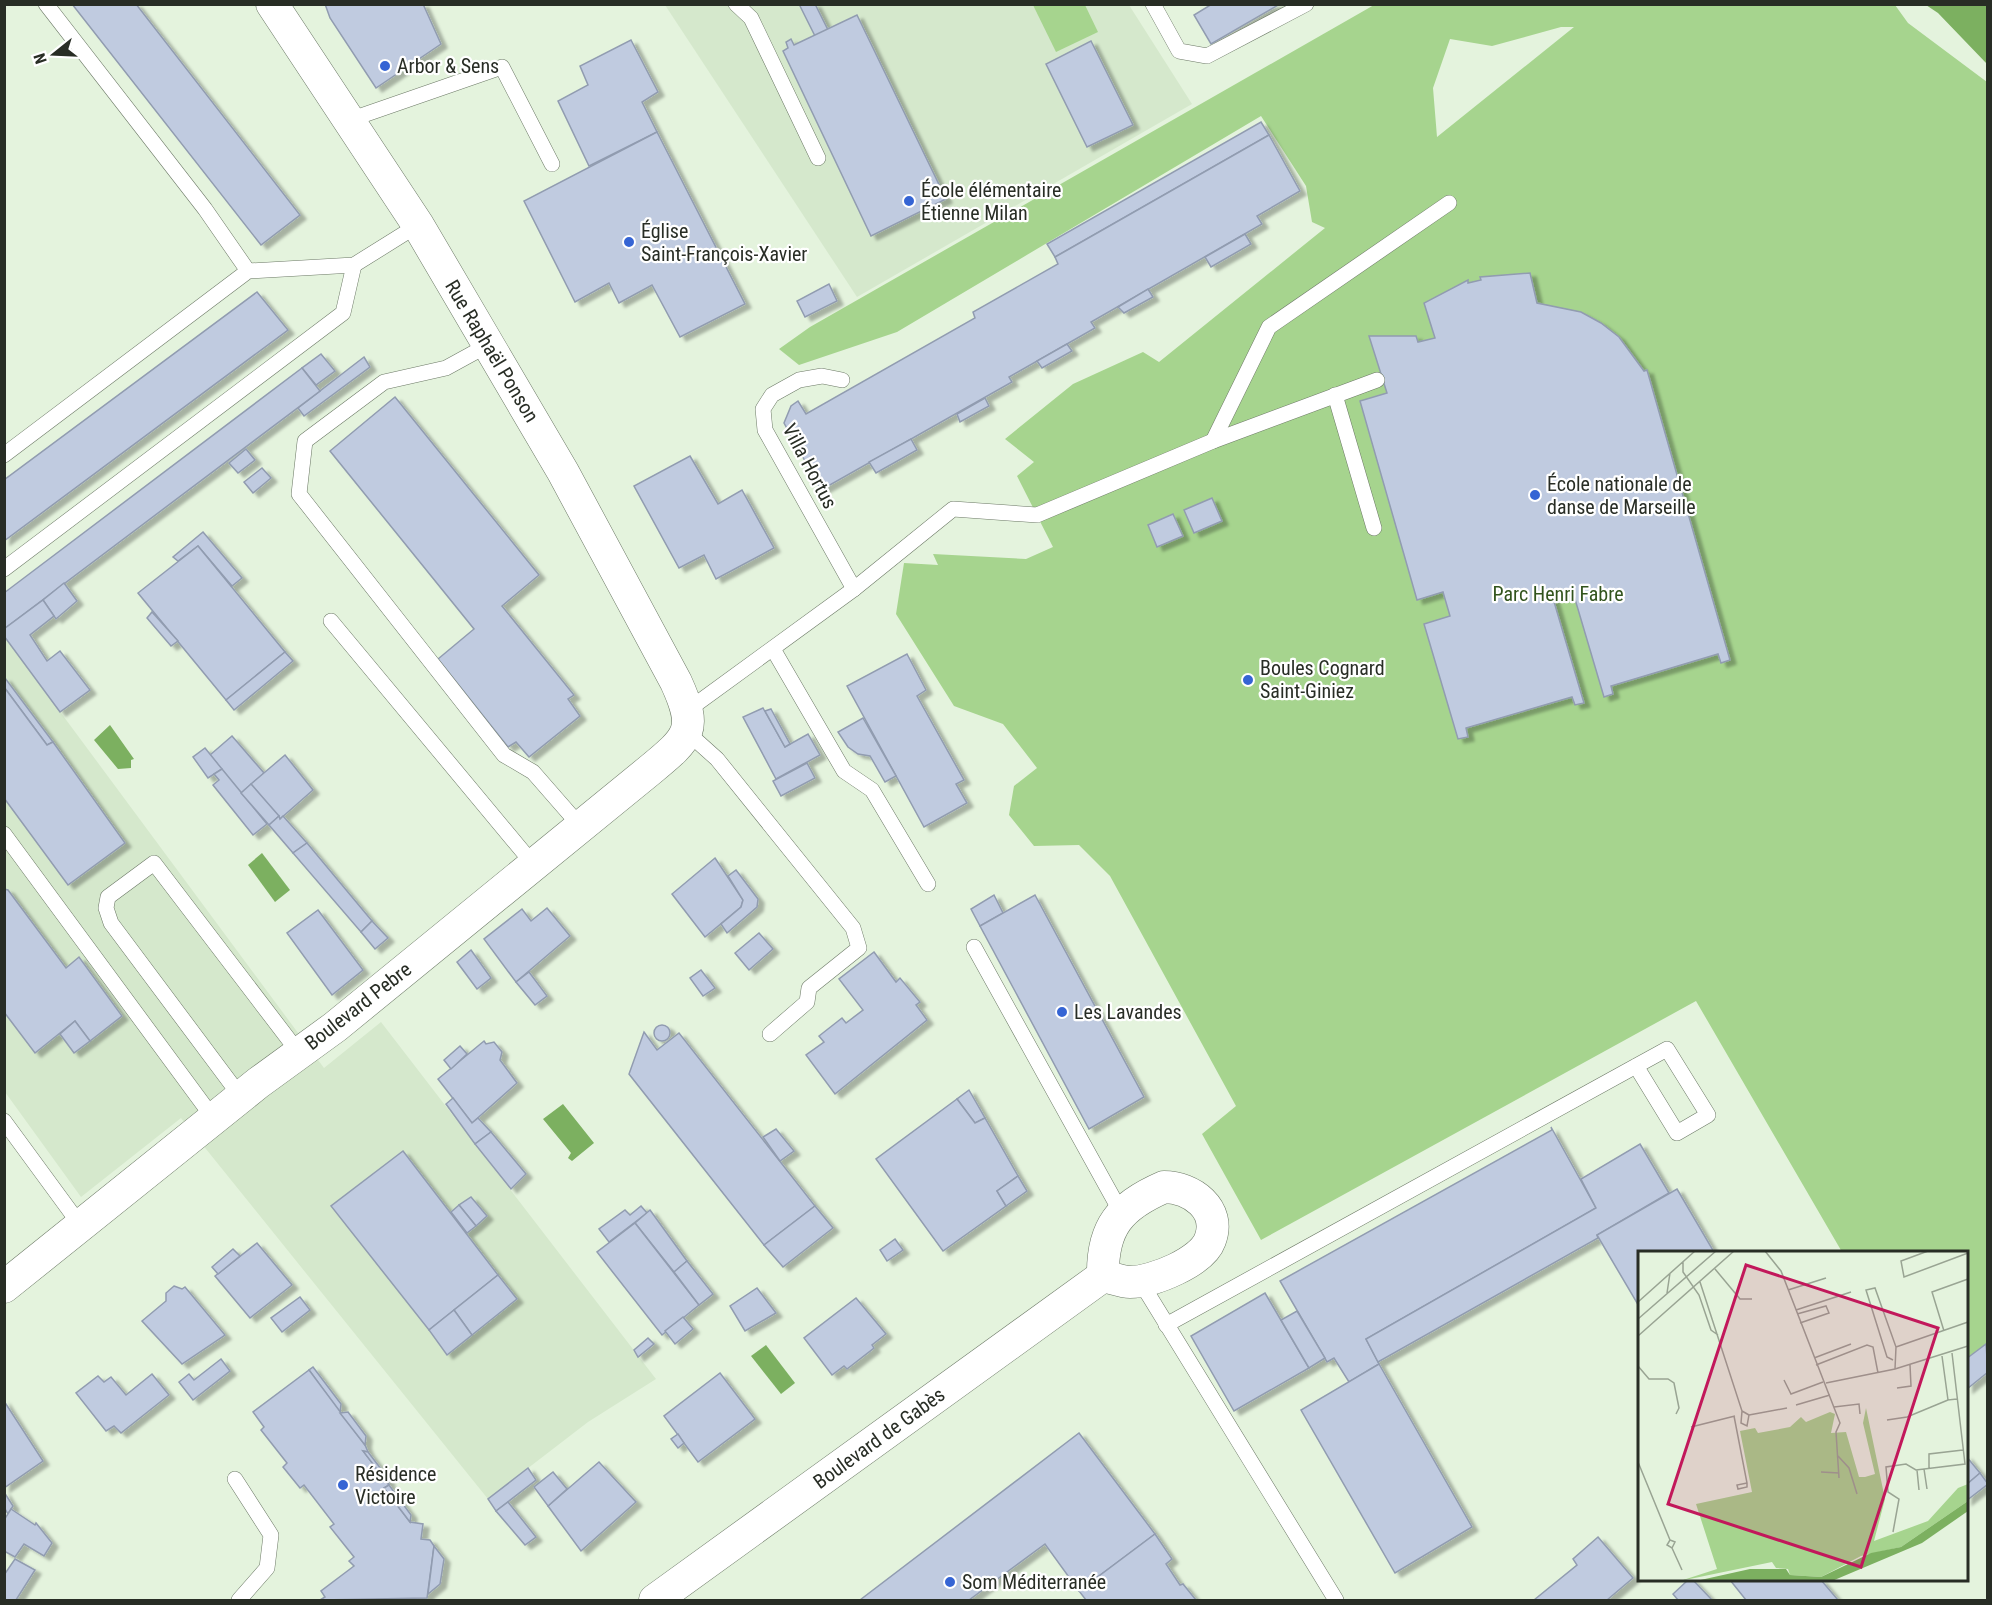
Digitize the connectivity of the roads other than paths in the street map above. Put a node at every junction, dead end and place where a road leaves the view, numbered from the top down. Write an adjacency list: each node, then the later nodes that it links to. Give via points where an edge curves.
1 (46, 4): 12 (lane, via 205,209)
2 (272, 4): 6 (street, Rue Raphaël Ponson)
3 (736, 4): 7 (lane, via 751,18)
4 (1153, 4): 5 (lane, via 1179,51 1207,56)
5 (1306, 4)
6 (349, 120): 8 (lane, via 502,67); 10 (street, Rue Raphaël Ponson)
7 (818, 158)
8 (552, 164)
9 (1449, 203): 17 (lane, via 1269,327)
10 (418, 225): 11 (lane); 13 (street, Rue Raphaël Ponson)
11 (354, 265): 12 (lane); 20 (lane, via 343,313)
12 (248, 271): 18 (lane)
13 (489, 345): 24 (street, Rue Raphaël Ponson, via 659,646); 25 (lane, via 447,368 384,382 305,441 298,494 504,755 533,772)
14 (842, 380): 21 (lane, Villa Hortus, via 822,376 799,380 772,395 763,409 765,430)
15 (1377, 380): 16 (lane)
16 (1335, 395): 17 (lane); 19 (lane)
17 (1213, 441): 21 (lane, via 1037,515 953,509)
18 (4, 455)
19 (1374, 528)
20 (4, 569)
21 (854, 589): 23 (lane)
22 (332, 621): 27 (lane)
23 (772, 649): 24 (lane); 28 (lane, via 844,771 872,790)
24 (688, 721): 25 (street, Boulevard Pebre, via 671,753); 30 (lane, via 854,928 859,948 809,988 807,1002)
25 (581, 827): 27 (street, Boulevard Pebre)
26 (4, 834): 34 (lane)
27 (534, 865): 31 (street, Boulevard Pebre)
28 (928, 884)
29 (974, 947): 36 (lane)
30 (770, 1034)
31 (299, 1053): 33 (street, Boulevard Pebre); 33 (lane, via 154,863 108,897 106,908 111,923)
32 (1636, 1066): 32 (lane, via 1667,1049 1708,1115 1677,1133); 41 (lane)
33 (242, 1097): 34 (street, Boulevard Pebre)
34 (214, 1119): 37 (street, Boulevard Pebre)
35 (4, 1121): 37 (lane)
36 (1122, 1214): 38 (street, via 1107,1232); 39 (street, via 1164,1187 1181,1187 1203,1200 1212,1223 1210,1240 1202,1253 1156,1278)
37 (81, 1226): 40 (street, Boulevard Pebre)
38 (1103, 1276): 39 (street); 44 (street, Boulevard de Gabès)
39 (1140, 1281): 41 (lane)
40 (4, 1287)
41 (1166, 1325): 45 (lane)
42 (235, 1479): 43 (lane, via 271,1535 267,1568)
43 (239, 1600)
44 (655, 1600)
45 (1336, 1600)

